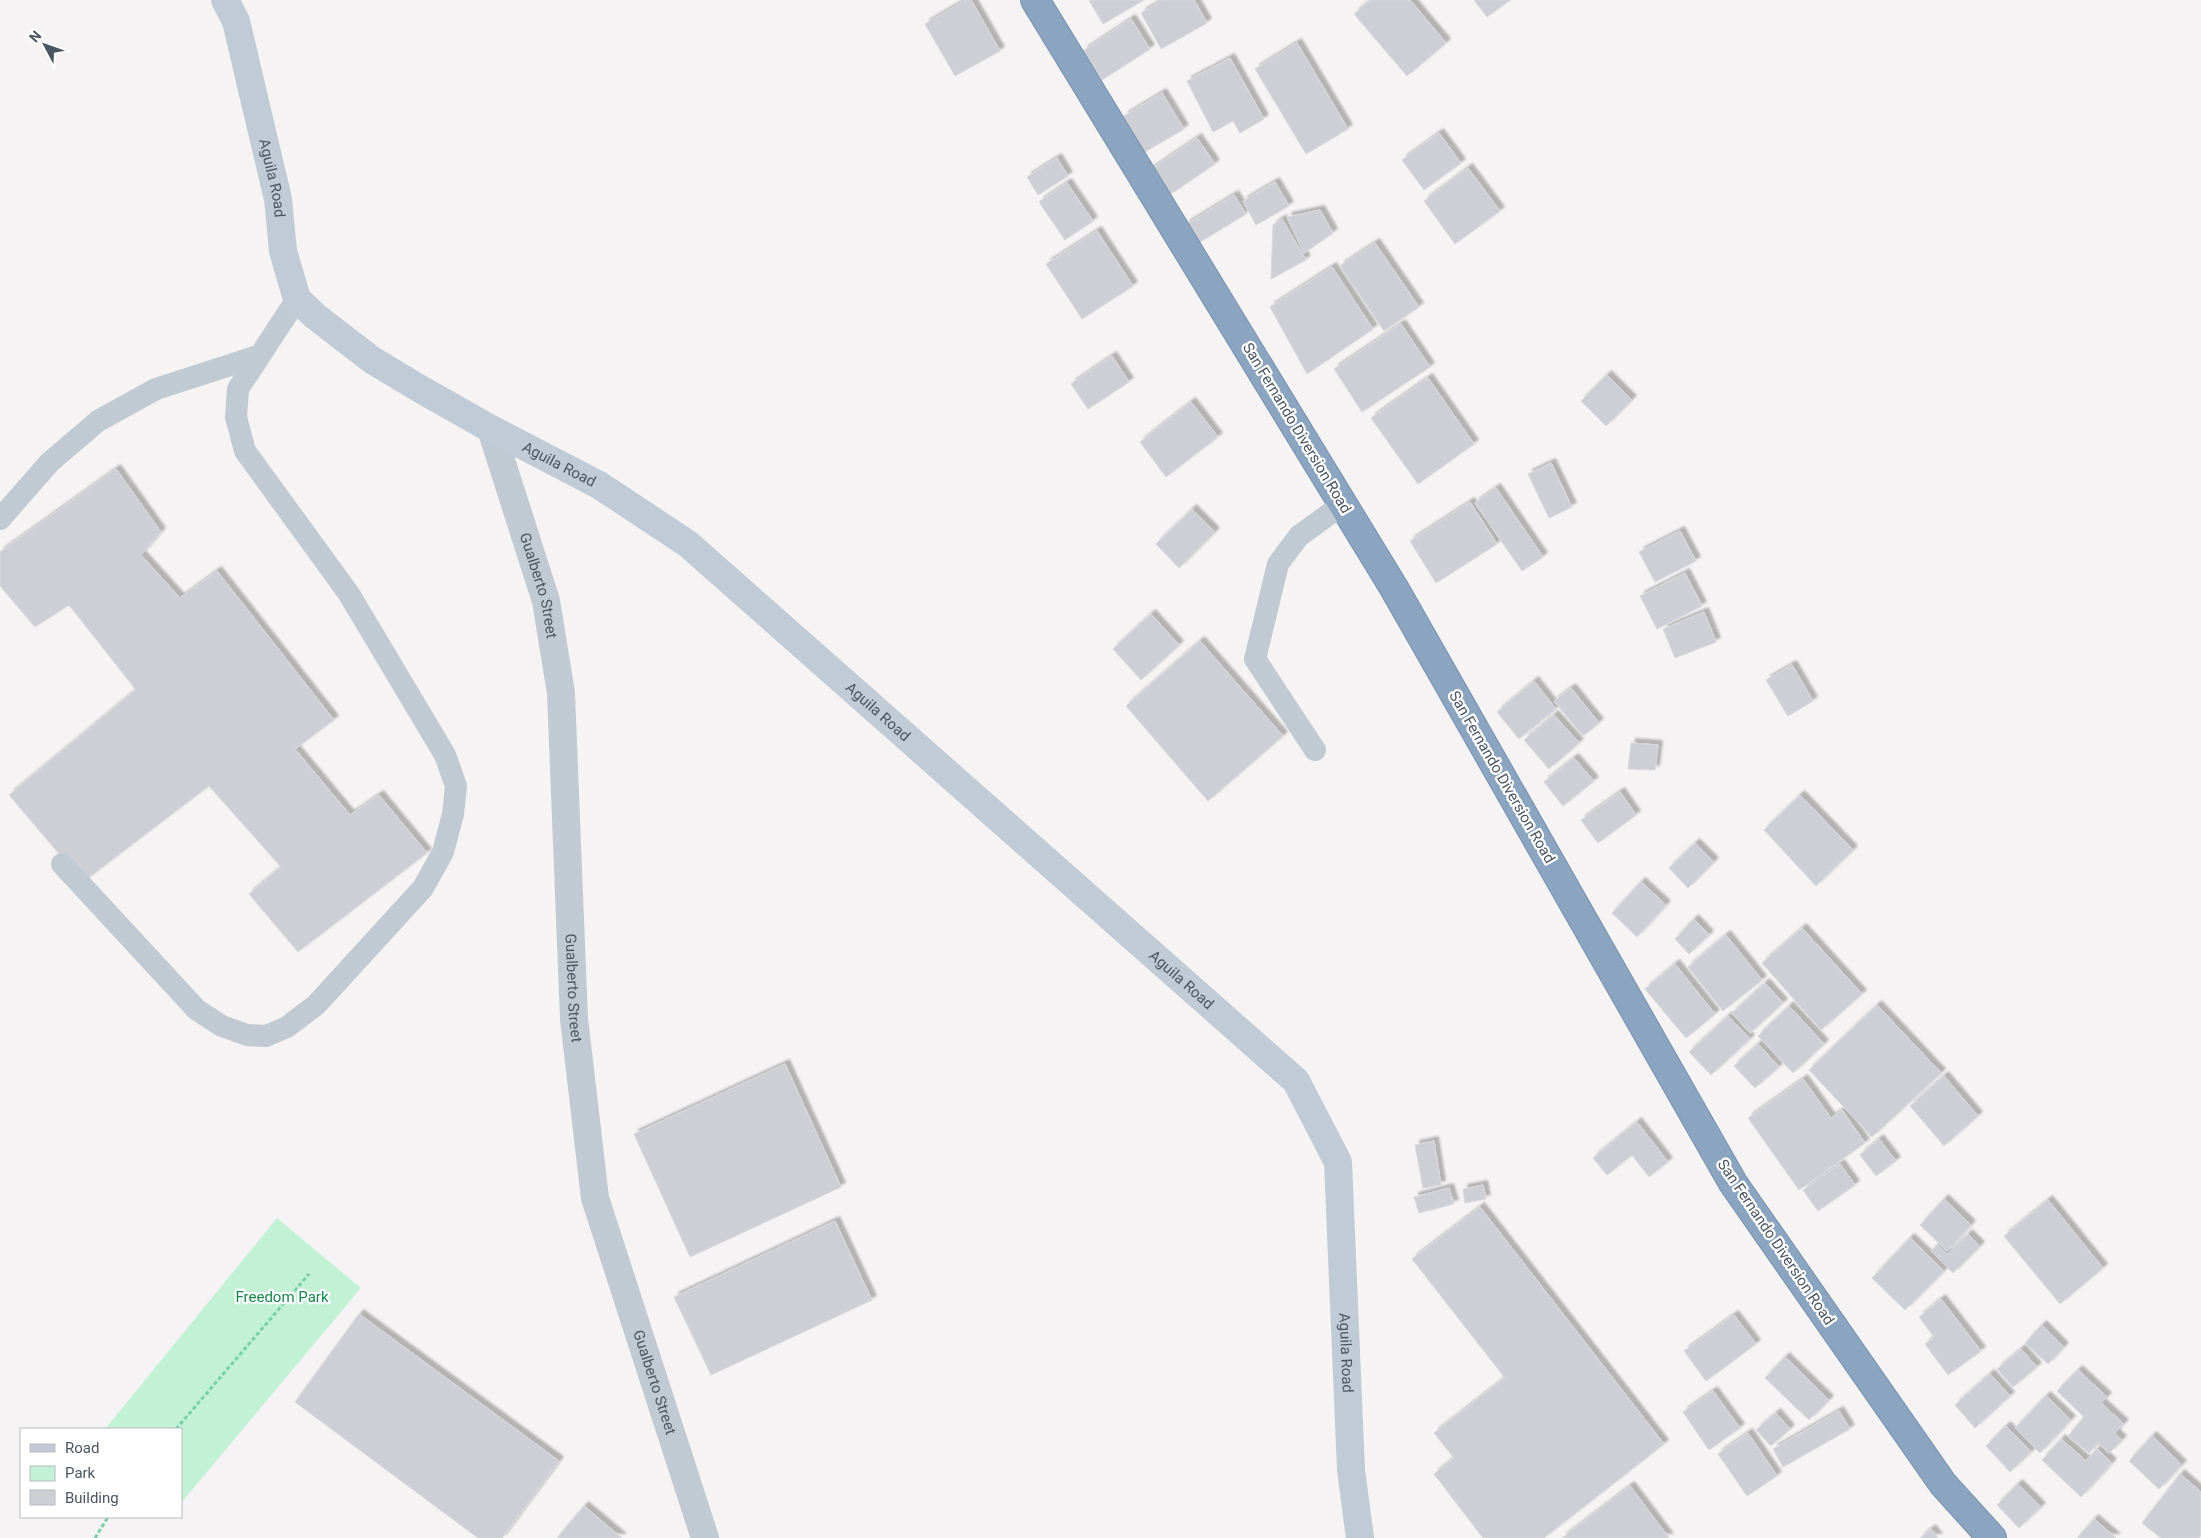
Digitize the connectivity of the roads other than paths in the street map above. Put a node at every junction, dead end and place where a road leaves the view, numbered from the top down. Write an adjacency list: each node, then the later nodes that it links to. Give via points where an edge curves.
1 (225, 0): 3 (street, Aguila Road, via 236,21 278,199 283,251)
2 (1035, 0): 6 (highway, San Fernando Diversion Road)
3 (296, 299): 4 (lane); 5 (street, Aguila Road, via 372,360)
4 (258, 356): 7 (lane, via 156,389 98,421 50,462); 9 (lane, via 238,389 236,417 245,450 349,594 445,755 456,786 443,852 423,888 316,1005 287,1027 266,1036 247,1035 222,1026 197,1010)
5 (491, 429): 10 (street, Gualberto Street, via 546,600 561,693 574,1019 595,1198); 11 (street, Aguila Road, via 599,485 688,544 1296,1081 1338,1162 1352,1470)
6 (1343, 504): 8 (lane, via 1300,536 1278,564 1255,659); 12 (highway, San Fernando Diversion Road, via 1428,646 1733,1183 1943,1484)
7 (0, 519)
8 (1314, 750)
9 (62, 864)
10 (705, 1538)
11 (1360, 1538)
12 (1992, 1538)

